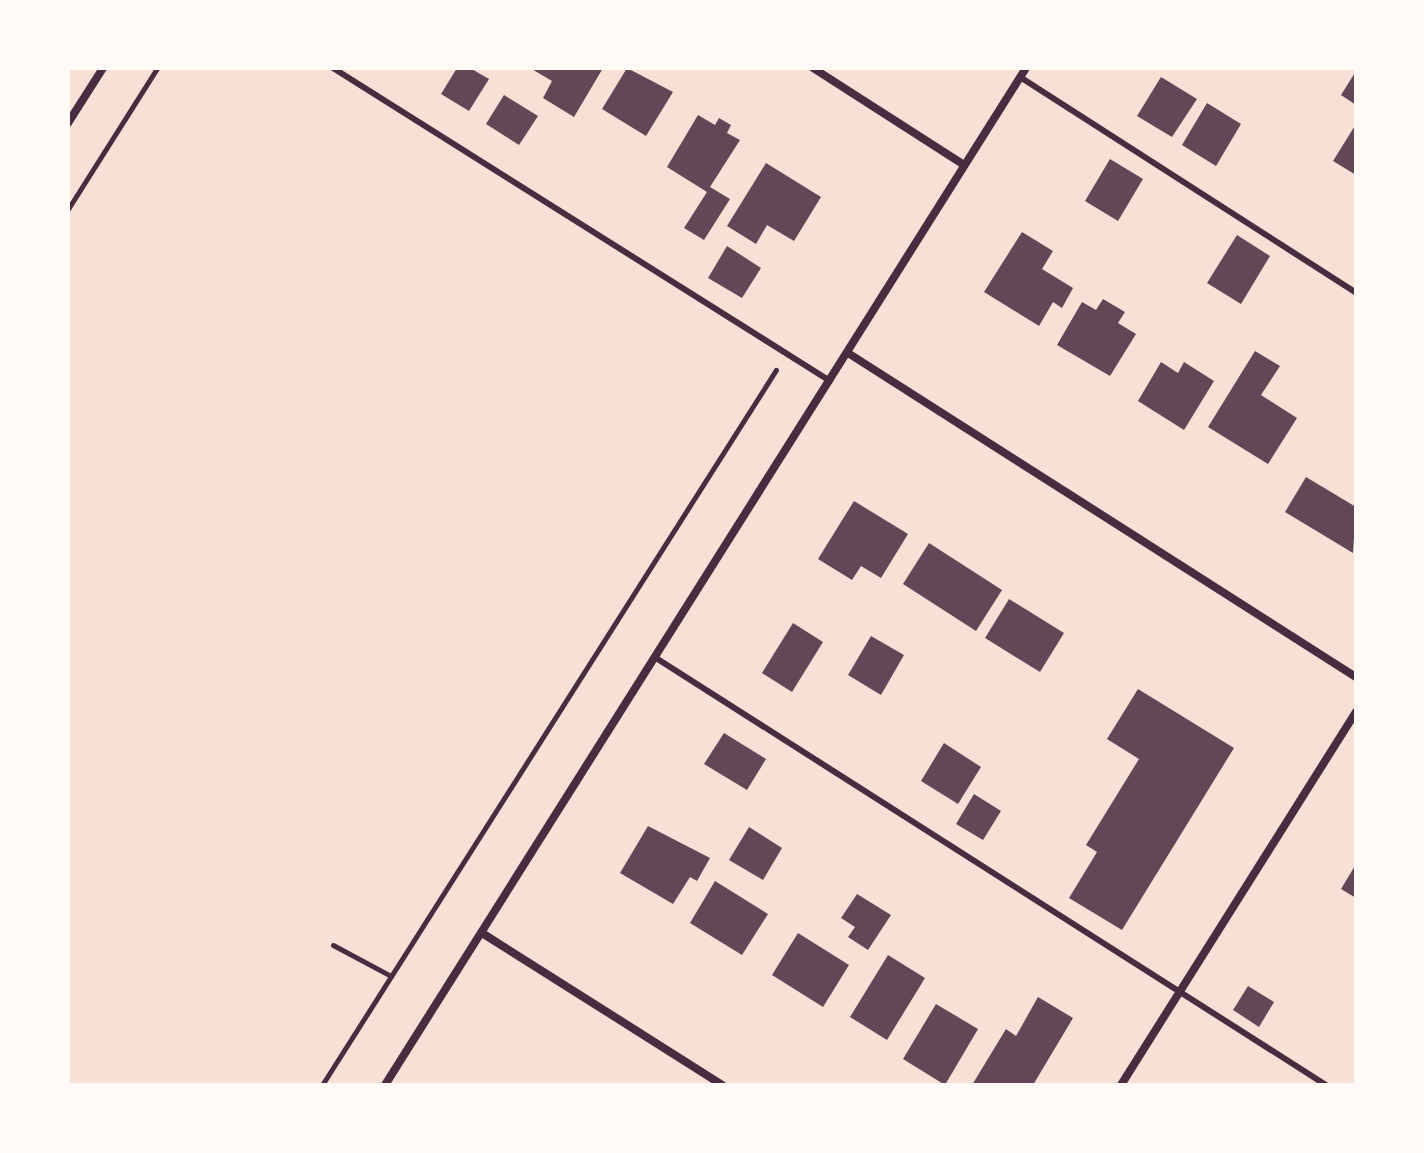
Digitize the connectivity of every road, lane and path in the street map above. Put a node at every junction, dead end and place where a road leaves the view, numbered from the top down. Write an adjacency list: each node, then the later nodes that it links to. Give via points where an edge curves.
1 (103, 68): 7 (street)
2 (157, 68): 9 (path)
3 (333, 68): 13 (lane)
4 (813, 68): 8 (street)
5 (1026, 68): 6 (street)
6 (1020, 77): 8 (street); 10 (lane)
7 (68, 123)
8 (964, 165): 11 (street)
9 (68, 209)
10 (1356, 293)
11 (848, 353): 13 (street); 15 (street)
12 (777, 367): 19 (path)
13 (830, 381): 14 (street)
14 (656, 658): 17 (street); 20 (lane)
15 (1356, 677)
16 (1356, 712): 20 (street)
17 (482, 933): 22 (street); 23 (street)
18 (333, 945): 19 (path)
19 (391, 976): 21 (path)
20 (1179, 993): 24 (street); 25 (lane)
21 (322, 1085)
22 (385, 1085)
23 (722, 1085)
24 (1121, 1085)
25 (1326, 1085)

